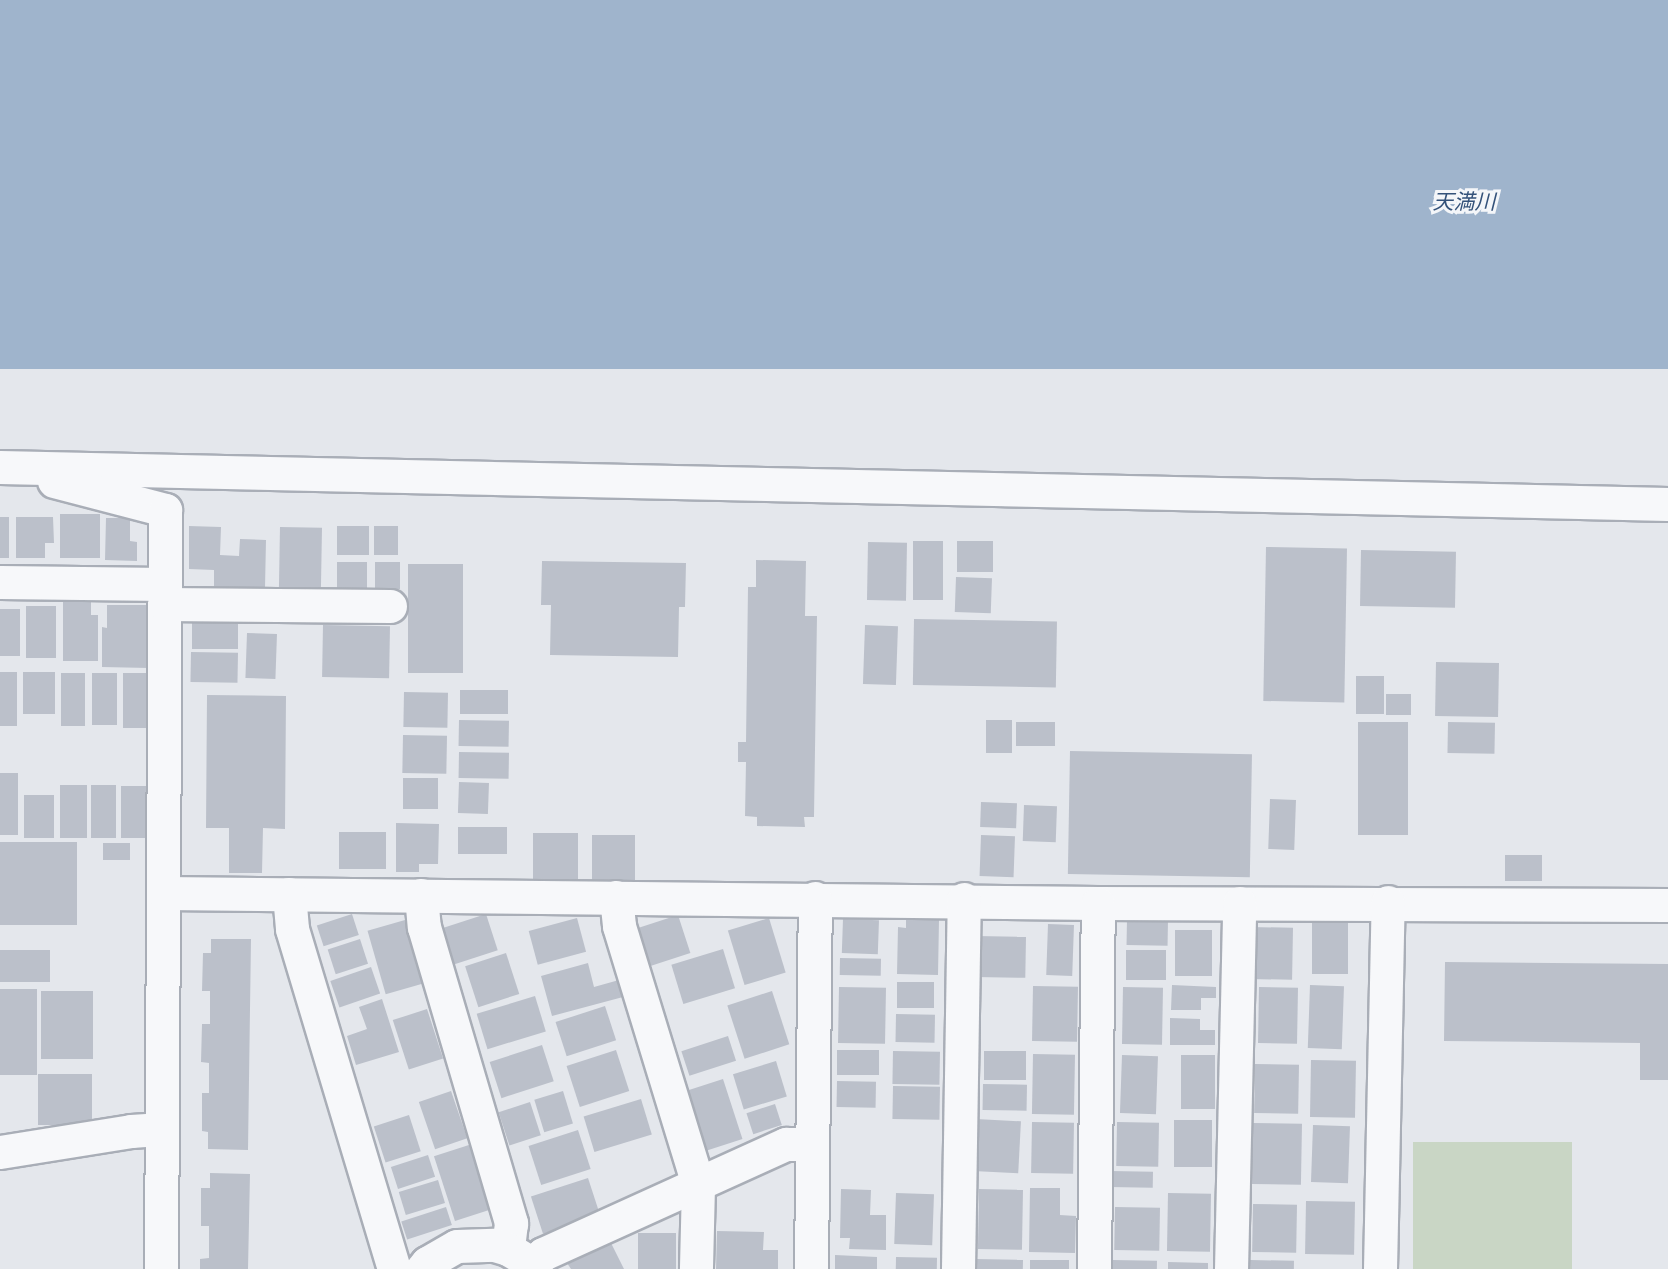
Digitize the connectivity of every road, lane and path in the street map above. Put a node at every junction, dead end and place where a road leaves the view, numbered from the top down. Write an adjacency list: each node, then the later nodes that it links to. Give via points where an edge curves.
1 (1668, 504): 3 (street, via 0,467 165,510)
2 (0, 582): 3 (street)
3 (164, 594): 4 (street); 5 (street)
4 (390, 606)
5 (164, 893): 6 (street); 15 (street)
6 (289, 894): 7 (street); 21 (street, via 292,929)
7 (421, 895): 8 (street); 19 (street, via 424,927)
8 (616, 897): 9 (street); 18 (street, via 619,926)
9 (815, 898): 10 (street); 16 (street)
10 (964, 899): 12 (street); 25 (street)
11 (1388, 902): 13 (street); 14 (street); 28 (street)
12 (1098, 903): 13 (street); 26 (street)
13 (1239, 903): 27 (street)
14 (1668, 905)
15 (162, 1129): 17 (street); 20 (street)
16 (812, 1144): 18 (street, via 786,1144); 24 (street)
17 (0, 1152)
18 (698, 1185): 19 (street); 23 (street)
19 (525, 1261): 22 (street, via 494,1245 458,1246)
20 (161, 1269)
21 (394, 1269)
22 (422, 1269)
23 (696, 1269)
24 (811, 1269)
25 (958, 1269)
26 (1094, 1269)
27 (1231, 1269)
28 (1380, 1269)

